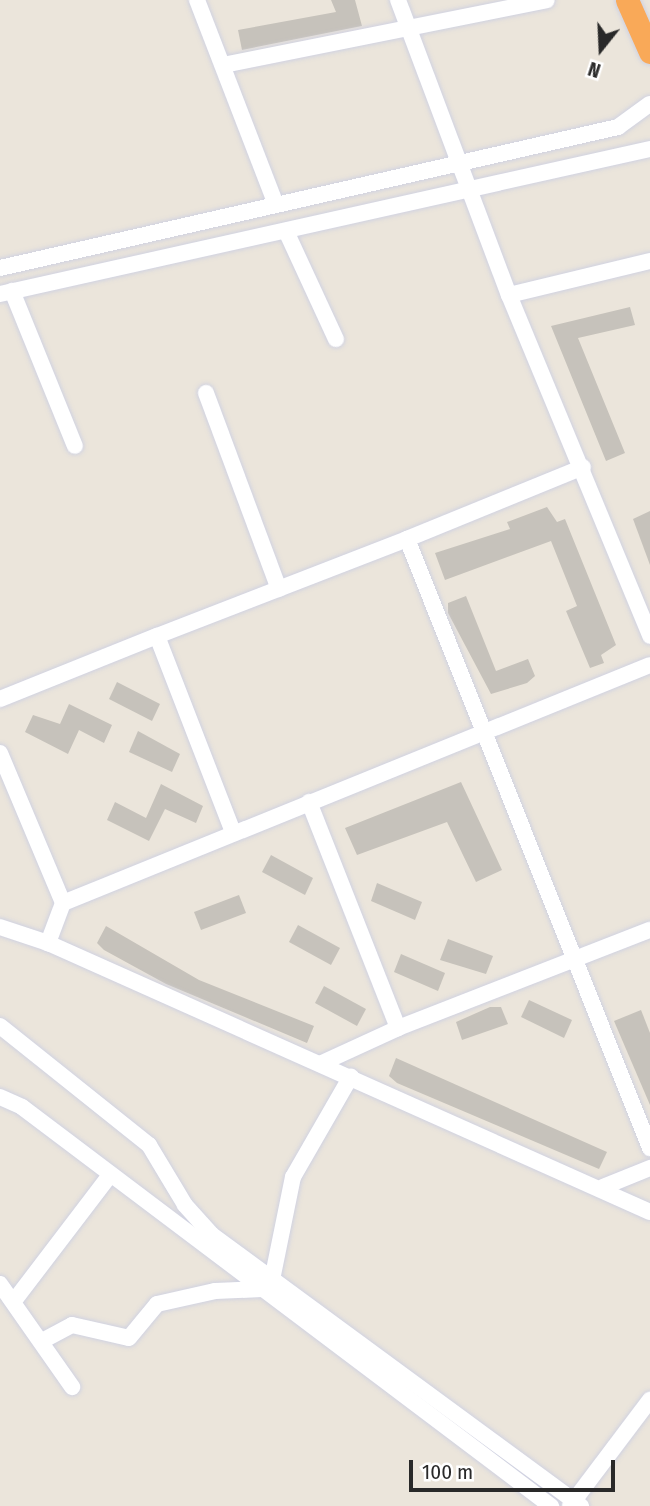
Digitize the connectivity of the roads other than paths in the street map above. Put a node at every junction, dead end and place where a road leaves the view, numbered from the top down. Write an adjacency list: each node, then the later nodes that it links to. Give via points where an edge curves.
1 (197, 0): 7 (street)
2 (398, 0): 5 (street)
3 (547, 0): 5 (street)
4 (627, 0): 6 (highway)
5 (410, 32): 7 (street); 10 (street)
6 (650, 52)
7 (223, 65): 12 (street)
8 (650, 104): 10 (street, via 618,127)
9 (650, 149): 11 (street)
10 (461, 163): 11 (street); 12 (street)
11 (472, 187): 13 (street); 17 (street)
12 (275, 202): 15 (street)
13 (286, 232): 16 (street); 18 (street)
14 (650, 261): 17 (street)
15 (1, 265)
16 (6, 292): 20 (street)
17 (509, 295): 21 (street)
18 (336, 339)
19 (206, 393): 23 (street)
20 (75, 446)
21 (583, 467): 22 (street); 25 (street)
22 (407, 539): 23 (street); 28 (street)
23 (279, 589): 24 (street)
24 (158, 636): 27 (street); 31 (street)
25 (650, 636)
26 (650, 665): 28 (street)
27 (0, 699)
28 (488, 731): 30 (street); 36 (street)
29 (0, 753): 32 (street)
30 (309, 802): 31 (street); 38 (street)
31 (233, 832): 32 (street)
32 (63, 903): 35 (street)
33 (0, 927): 35 (street)
34 (650, 930): 36 (street)
35 (48, 943): 39 (street)
36 (574, 958): 38 (street); 42 (street)
37 (0, 1026): 48 (street, via 149,1145 198,1221)
38 (398, 1028): 39 (street)
39 (322, 1063): 40 (street)
40 (351, 1076): 45 (street); 48 (street, via 293,1177)
41 (0, 1097): 44 (street)
42 (650, 1148)
43 (650, 1168): 45 (street)
44 (110, 1175): 48 (street); 49 (street)
45 (603, 1187): 46 (street)
46 (650, 1212)
47 (0, 1284): 49 (street)
48 (267, 1284): 50 (street, via 157,1304 129,1338 72,1325); 53 (street); 54 (street)
49 (14, 1301): 50 (street)
50 (42, 1341): 51 (street)
51 (72, 1387)
52 (650, 1400): 53 (street)
53 (575, 1504)
54 (551, 1506)

